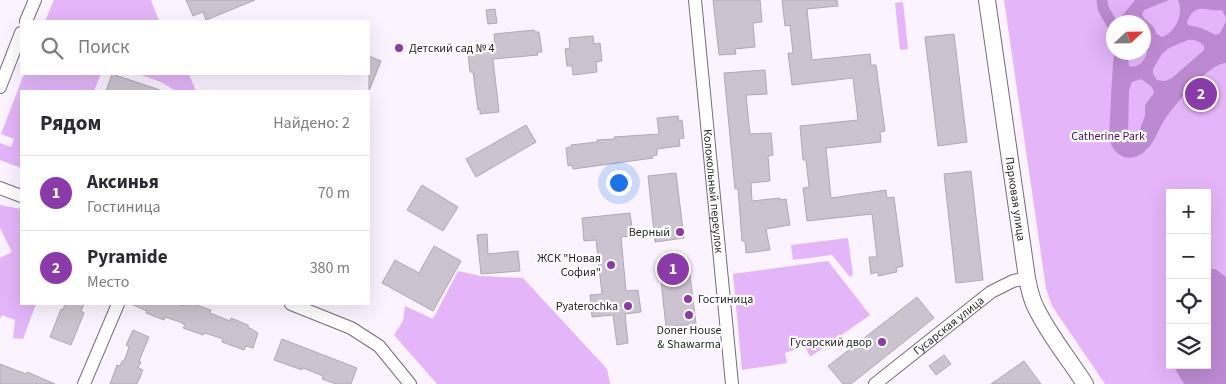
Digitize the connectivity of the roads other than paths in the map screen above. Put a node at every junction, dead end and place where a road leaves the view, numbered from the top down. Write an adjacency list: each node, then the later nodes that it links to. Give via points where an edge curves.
1 (35, 0): 4 (street)
2 (695, 0): 14 (street, Колокольный переулок)
3 (987, 0): 9 (main road, Парковая улица)
4 (26, 20)
5 (20, 36): 6 (street)
6 (0, 86)
7 (0, 188): 8 (street)
8 (20, 196)
9 (1027, 278): 15 (street, Гусарская улица, via 991,292); 16 (main road, Парковая улица, via 1035,307)
10 (118, 305): 12 (street)
11 (294, 305): 13 (street, via 351,328 379,346)
12 (84, 384)
13 (410, 384)
14 (732, 384)
15 (875, 384)
16 (1085, 384)

